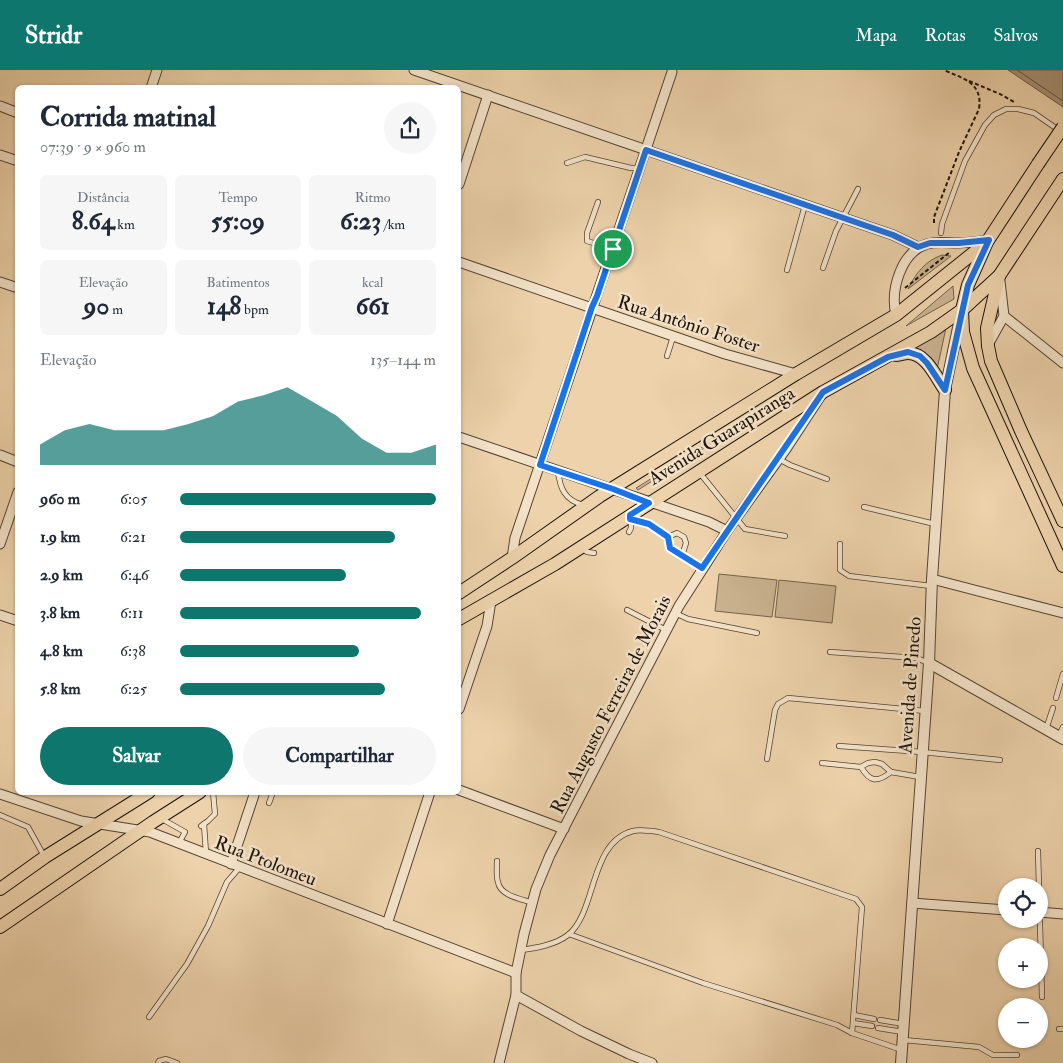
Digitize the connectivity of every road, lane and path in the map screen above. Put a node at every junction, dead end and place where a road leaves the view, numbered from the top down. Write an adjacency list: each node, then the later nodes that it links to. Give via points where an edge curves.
1 (157, 70): 6 (street)
2 (414, 70): 7 (street)
3 (944, 70): 5 (path)
4 (672, 72): 15 (street)
5 (966, 80): 10 (path); 28 (path, via 978,91 979,109 938,204 934,217)
6 (152, 85)
7 (458, 85)
8 (461, 86): 9 (street)
9 (488, 95): 15 (street); 20 (street)
10 (1017, 104)
11 (0, 106): 12 (street)
12 (15, 111)
13 (1063, 127): 27 (main road, bridge)
14 (1063, 134): 26 (lane, via 1034,113 1006,109 994,115 965,161)
15 (646, 150): 19 (street); 24 (street)
16 (0, 155): 17 (street)
17 (15, 160)
18 (567, 163): 19 (lane, via 585,157)
19 (640, 168): 31 (street)
20 (461, 178)
21 (1063, 179): 35 (main road)
22 (858, 189): 25 (lane)
23 (598, 202): 31 (lane, via 587,241)
24 (805, 205): 25 (street); 34 (lane)
25 (844, 218): 30 (street); 33 (lane, via 836,231)
26 (941, 233)
27 (988, 241): 29 (street); 40 (main road, via 968,285); 41 (main road, Avenida Guarapiranga)
28 (935, 242): 29 (street); 30 (street)
29 (959, 243): 38 (path)
30 (918, 247): 41 (street, via 897,279 894,296)
31 (613, 249): 39 (street)
32 (461, 263): 39 (street, Rua Antônio Foster)
33 (824, 268)
34 (787, 270)
35 (999, 276): 40 (main road, Avenida Guarapiranga); 42 (street); 44 (main road, via 988,320)
36 (0, 282): 37 (street)
37 (15, 287)
38 (903, 291)
39 (592, 307): 43 (street, Rua Antônio Foster); 55 (street)
40 (962, 310): 46 (main road, Avenida Guarapiranga); 49 (street, Avenida de Pinedo); 78 (main road, via 963,332 973,368)
41 (896, 315): 48 (main road, Avenida Guarapiranga)
42 (1004, 316): 44 (street); 47 (street)
43 (674, 335): 45 (lane); 48 (street, Rua Antônio Foster, via 725,354)
44 (988, 346): 64 (main road, via 1021,431)
45 (667, 356)
46 (888, 357): 49 (main road, via 908,352 920,356); 50 (main road, Avenida Guarapiranga)
47 (1063, 364)
48 (796, 374): 59 (main road, Avenida Guarapiranga)
49 (945, 390): 67 (street, Avenida de Pinedo)
50 (823, 392): 53 (street, Rua Augusto Ferreira de Morais); 57 (main road, Avenida Guarapiranga)
51 (461, 439): 55 (street)
52 (0, 455): 54 (street)
53 (779, 459): 58 (lane); 66 (street, Rua Augusto Ferreira de Morais)
54 (15, 461)
55 (540, 465): 56 (street); 77 (street, via 515,538)
56 (558, 471): 59 (street); 62 (lane, via 559,483 567,497)
57 (698, 471): 61 (main road, Avenida Guarapiranga); 66 (lane)
58 (827, 479)
59 (613, 489): 61 (street); 62 (main road, Avenida Guarapiranga)
60 (15, 501): 72 (street)
61 (649, 503): 65 (main road, Avenida Guarapiranga); 68 (street, via 709,522)
62 (587, 506): 77 (main road, Avenida Guarapiranga)
63 (864, 507): 67 (lane)
64 (1062, 516)
65 (630, 517): 69 (lane); 71 (lane, via 649,524); 74 (main road, Avenida Guarapiranga)
66 (736, 518): 68 (street, Rua Augusto Ferreira de Morais); 70 (lane, via 745,529)
67 (936, 524): 80 (street, Avenida de Pinedo)
68 (726, 531): 79 (street, Rua Augusto Ferreira de Morais)
69 (629, 532)
70 (785, 536)
71 (668, 537): 76 (lane, via 670,548); 76 (lane, via 677,533 684,537 686,543)
72 (0, 544)
73 (840, 544): 80 (lane, via 840,570 849,576)
74 (581, 547): 75 (lane); 82 (main road, Avenida Guarapiranga)
75 (594, 553)
76 (682, 556): 79 (lane)
77 (512, 558): 81 (main road, Avenida Guarapiranga)
78 (1063, 566)
79 (702, 568): 84 (street, Rua Augusto Ferreira de Morais)
80 (932, 583): 85 (street); 92 (street, Avenida de Pinedo)
81 (461, 592)
82 (491, 601): 87 (main road, Avenida Guarapiranga); 95 (street, via 487,626)
83 (627, 610): 89 (lane)
84 (675, 613): 89 (street, Rua Augusto Ferreira de Morais); 90 (lane, via 688,619)
85 (1063, 613)
86 (0, 614): 88 (street)
87 (461, 618)
88 (15, 619)
89 (666, 630): 122 (street, Rua Augusto Ferreira de Morais)
90 (757, 634)
91 (830, 652): 92 (lane, via 917,658)
92 (929, 663): 97 (street, Avenida de Pinedo); 99 (street)
93 (1063, 674): 94 (lane)
94 (1056, 698)
95 (461, 703)
96 (1052, 708): 99 (lane)
97 (925, 710): 102 (street, Avenida de Pinedo); 103 (lane, via 788,698 775,710)
98 (1063, 727): 100 (lane)
99 (1046, 730): 100 (street)
100 (1061, 738)
101 (839, 746): 102 (lane)
102 (922, 752): 104 (lane); 108 (street, Avenida de Pinedo)
103 (767, 760)
104 (1000, 760)
105 (822, 763): 106 (lane)
106 (861, 767): 107 (lane, via 875,762); 107 (lane, via 870,779 880,779)
107 (891, 772): 108 (lane)
108 (920, 777): 132 (street, Avenida de Pinedo)
109 (461, 791): 122 (street)
110 (0, 794): 120 (street, Rua Ptolomeu)
111 (144, 795): 120 (main road)
112 (195, 795): 119 (main road)
113 (213, 795): 125 (lane, via 213,818 202,825)
114 (254, 795): 128 (street)
115 (272, 795): 117 (lane)
116 (429, 795): 136 (street)
117 (269, 803)
118 (0, 815): 126 (lane, via 28,827)
119 (160, 818): 121 (main road); 123 (lane, via 185,832)
120 (96, 824): 121 (street, Rua Ptolomeu); 126 (main road)
121 (143, 829): 123 (street, Rua Ptolomeu); 137 (main road)
122 (564, 829): 131 (street, Rua Augusto Ferreira de Morais, via 550,855)
123 (179, 843): 125 (street, Rua Ptolomeu)
124 (1038, 851): 129 (lane)
125 (206, 854): 128 (street, Rua Ptolomeu)
126 (45, 857): 130 (main road)
127 (497, 861): 131 (lane, via 501,889)
128 (235, 865): 136 (street, Rua Ptolomeu); 145 (lane, via 187,964)
129 (1039, 878)
130 (0, 889)
131 (533, 903): 140 (street, Rua Augusto Ferreira de Morais)
132 (912, 903): 133 (street); 152 (street, Avenida de Pinedo)
133 (998, 909)
134 (1048, 913): 135 (street)
135 (1063, 914)
136 (387, 924): 141 (street, Rua Ptolomeu)
137 (0, 927)
138 (1040, 928): 143 (lane)
139 (568, 934): 140 (lane, via 536,948); 144 (lane, via 580,919 592,882 612,843 633,831 660,832 856,899 862,907); 151 (lane, via 703,983 837,1025)
140 (521, 950): 141 (street, Rua Augusto Ferreira de Morais)
141 (516, 973): 142 (street, Rua Augusto Ferreira de Morais)
142 (516, 995): 156 (street, Rua Augusto Ferreira de Morais); 157 (street, via 581,1031)
143 (1042, 996)
144 (854, 1015): 146 (lane); 148 (lane)
145 (149, 1017)
146 (874, 1019)
147 (880, 1020): 152 (lane)
148 (853, 1023): 149 (lane); 151 (lane)
149 (872, 1026)
150 (878, 1028): 152 (lane)
151 (852, 1033): 152 (lane)
152 (904, 1037): 153 (lane, via 979,1047 993,1055); 158 (street, Avenida de Pinedo)
153 (1017, 1055)
154 (158, 1063): 155 (lane, via 166,1058)
155 (177, 1063)
156 (499, 1063)
157 (652, 1063)
158 (901, 1063)

